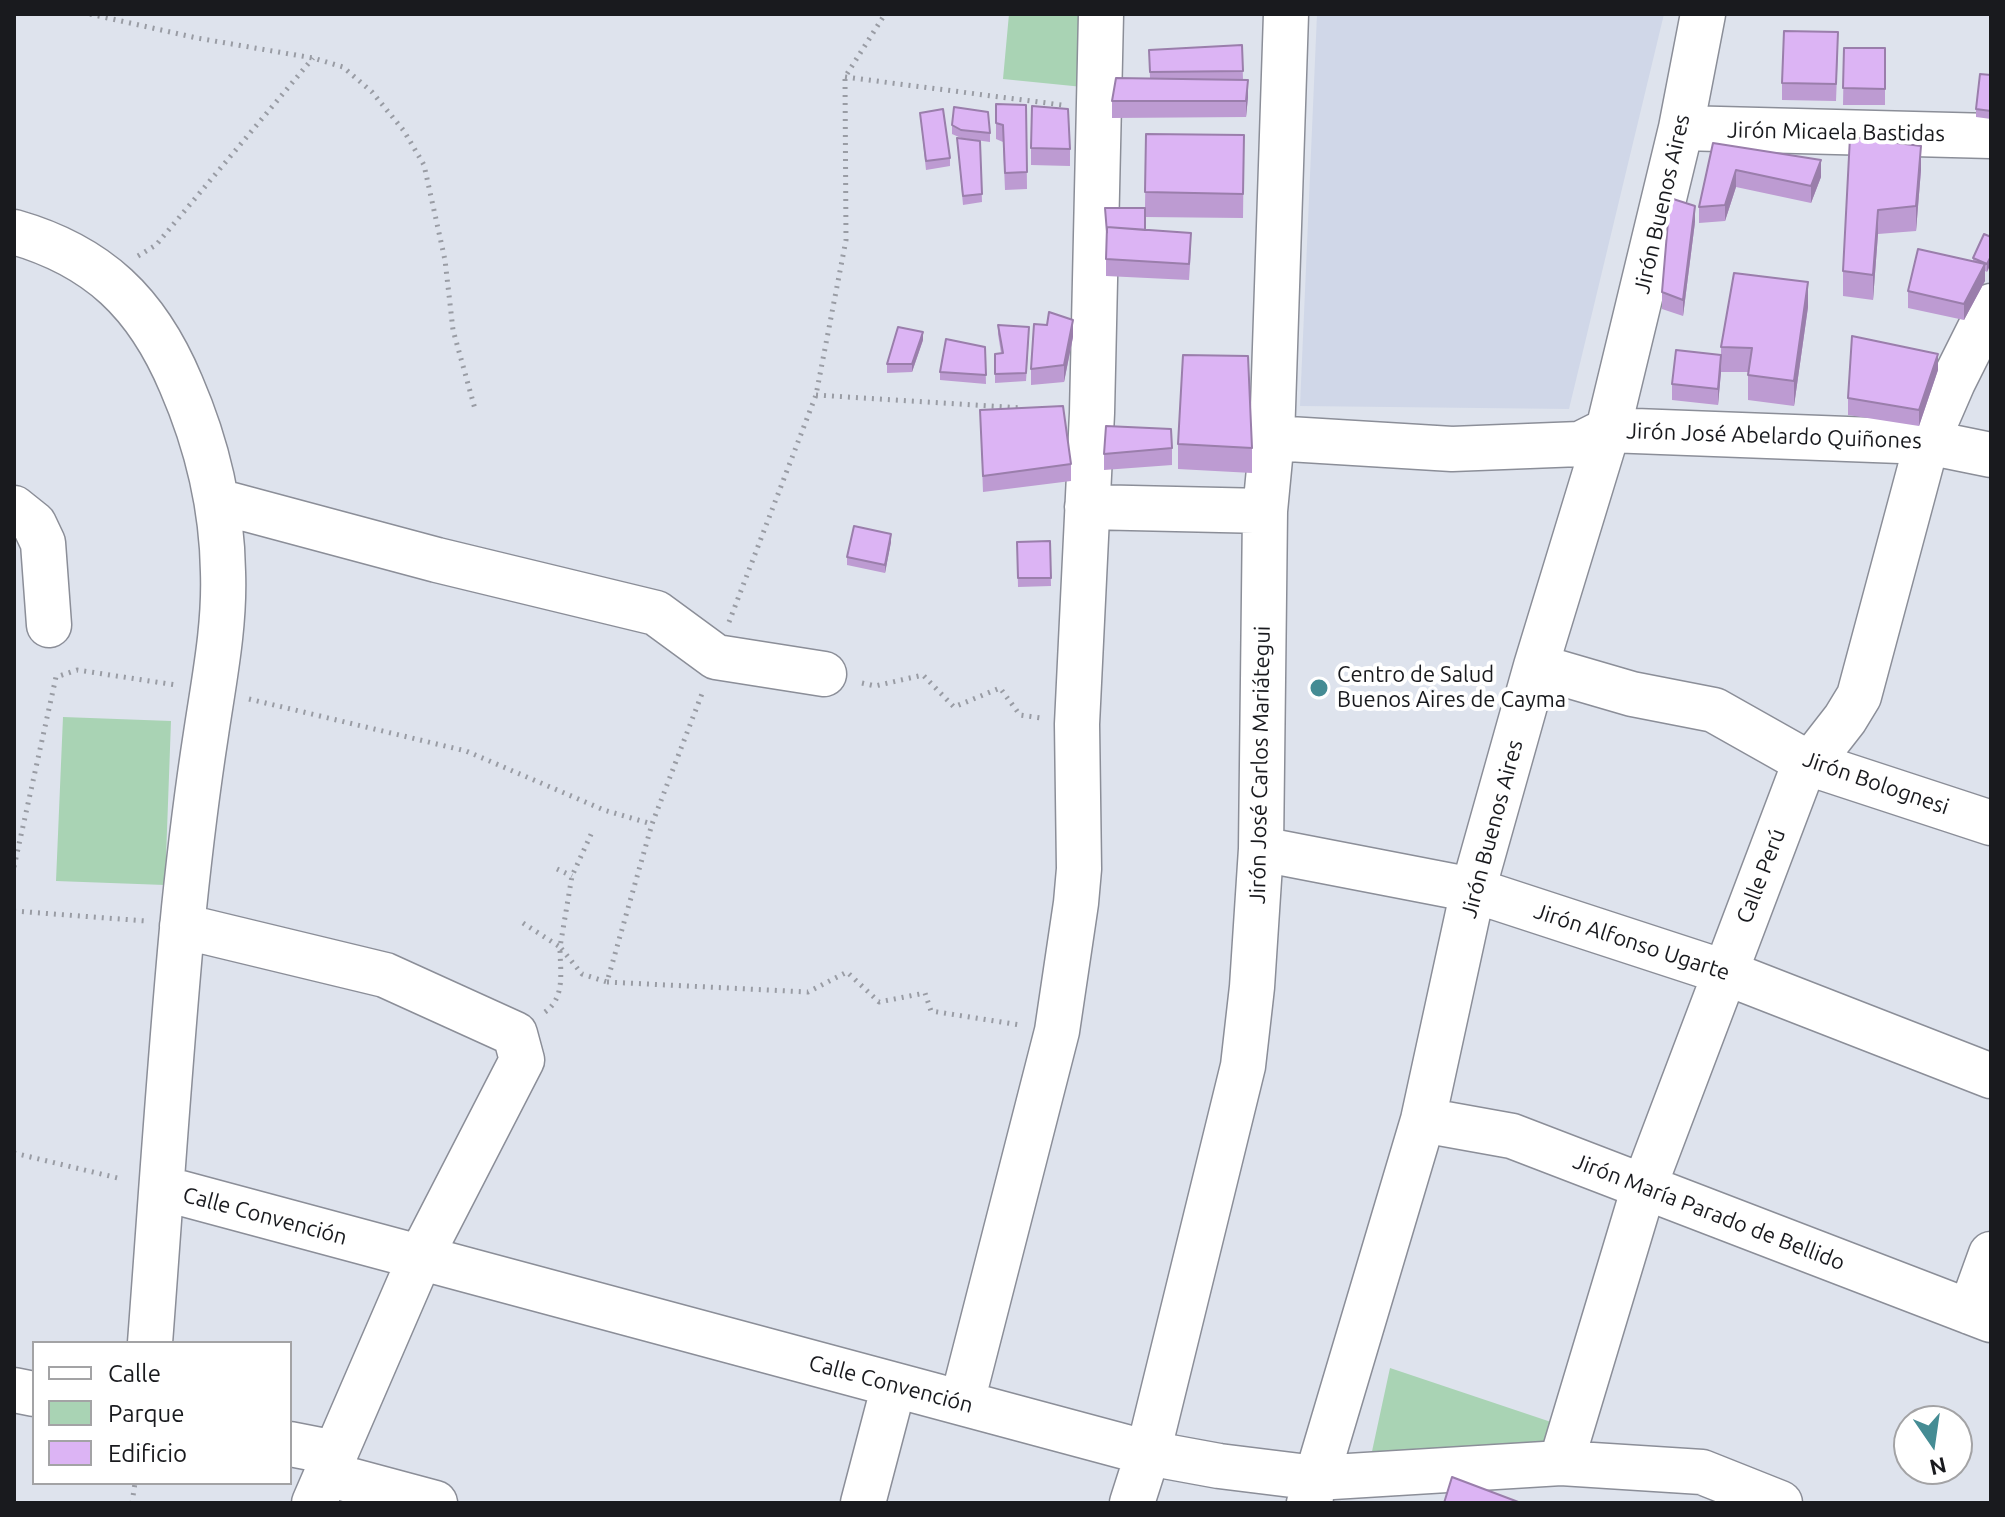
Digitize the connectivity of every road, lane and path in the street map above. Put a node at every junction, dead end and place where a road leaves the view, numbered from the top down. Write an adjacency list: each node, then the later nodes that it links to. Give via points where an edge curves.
1 (90, 14): 6 (path)
2 (885, 14): 7 (path)
3 (1101, 14): 8 (street)
4 (1286, 14): 18 (street, Jirón José Carlos Mariátegui)
5 (1703, 14): 9 (street, Jirón Buenos Aires)
6 (313, 58): 12 (path, via 156,245); 15 (path, via 343,67 372,92 424,165 445,260 453,330)
7 (845, 77): 8 (path); 14 (path, via 846,240)
8 (1097, 109): 22 (street)
9 (1681, 128): 10 (street, Jirón Micaela Bastidas); 17 (street, Jirón Buenos Aires)
10 (1991, 136)
11 (14, 232): 12 (street, via 72,253)
12 (108, 277): 21 (street, via 147,318 172,361 197,421)
13 (1991, 306): 19 (street, Calle Perú)
14 (816, 395): 16 (path); 26 (path)
15 (475, 409)
16 (1030, 409)
17 (1608, 430): 18 (street, Jirón José Abelardo Quiñones, via 1580,444 1452,449); 19 (street, Jirón José Abelardo Quiñones); 27 (street, Jirón Buenos Aires)
18 (1272, 438): 24 (street, Jirón José Carlos Mariátegui)
19 (1927, 442): 20 (street, Jirón José Abelardo Quiñones); 31 (street, Calle Perú, via 1859,696)
20 (1991, 455)
21 (217, 501): 26 (street, via 656,613); 29 (street, via 223,572)
22 (1087, 507): 24 (street); 30 (street)
23 (14, 508): 25 (street, via 34,524 43,543)
24 (1265, 511): 35 (street, Jirón José Carlos Mariátegui)
25 (49, 625)
26 (716, 657): 28 (street); 33 (path)
27 (1536, 666): 31 (street, Jirón Bolognesi, via 1632,694 1714,710); 39 (street, Jirón Buenos Aires)
28 (824, 674): 30 (path, via 875,686 923,675 954,707 1000,688 1020,715)
29 (212, 690): 33 (path, via 466,751 604,810); 36 (path, via 77,670 56,677); 42 (street)
30 (1077, 724): 46 (street, via 1079,869)
31 (1808, 763): 32 (street, Jirón Bolognesi); 44 (street, Calle Perú)
32 (1991, 823)
33 (652, 824): 45 (path)
34 (593, 830): 38 (path)
35 (1261, 849): 39 (street, Jirón Alfonso Ugarte); 60 (street, Jirón José Carlos Mariátegui, via 1243,1066)
36 (14, 867)
37 (557, 869): 38 (path)
38 (572, 876): 43 (path)
39 (1473, 890): 44 (street, Jirón Alfonso Ugarte); 49 (street, Jirón Buenos Aires)
40 (14, 911): 42 (path)
41 (523, 923): 43 (path)
42 (182, 926): 47 (street, via 385,975); 52 (street)
43 (560, 947): 45 (path, via 582,974); 47 (path, via 560,990 554,1005)
44 (1724, 972): 48 (street, Jirón Alfonso Ugarte); 51 (street, Calle Perú)
45 (607, 982): 46 (path, via 808,992 847,972 879,1002 925,993 931,1011)
46 (1057, 1031): 58 (street)
47 (515, 1034): 54 (street, via 522,1060 515,1078)
48 (1991, 1076)
49 (1423, 1120): 51 (street, Jirón María Parado de Bellido, via 1512,1136); 64 (street, Jirón Buenos Aires)
50 (14, 1153): 52 (path, Calle Convención)
51 (1644, 1187): 55 (street, Jirón María Parado de Bellido); 61 (street, Calle Perú)
52 (162, 1188): 54 (street, Calle Convención); 56 (street)
53 (1991, 1254): 55 (street)
54 (420, 1258): 57 (street, Calle Convención); 62 (street)
55 (1981, 1316)
56 (150, 1341)
57 (894, 1385): 58 (street, Calle Convención); 66 (street)
58 (962, 1402): 60 (street, Calle Convención)
59 (292, 1446): 62 (street)
60 (1148, 1453): 64 (street, Calle Convención); 67 (street, Jirón José Carlos Mariátegui)
61 (1561, 1463): 63 (street, Calle Convención); 64 (street, Calle Convención)
62 (326, 1477): 65 (street)
63 (1694, 1488): 68 (street, Calle Convención)
64 (1313, 1491)
65 (435, 1503)
66 (863, 1503)
67 (1132, 1503)
68 (1780, 1503)

